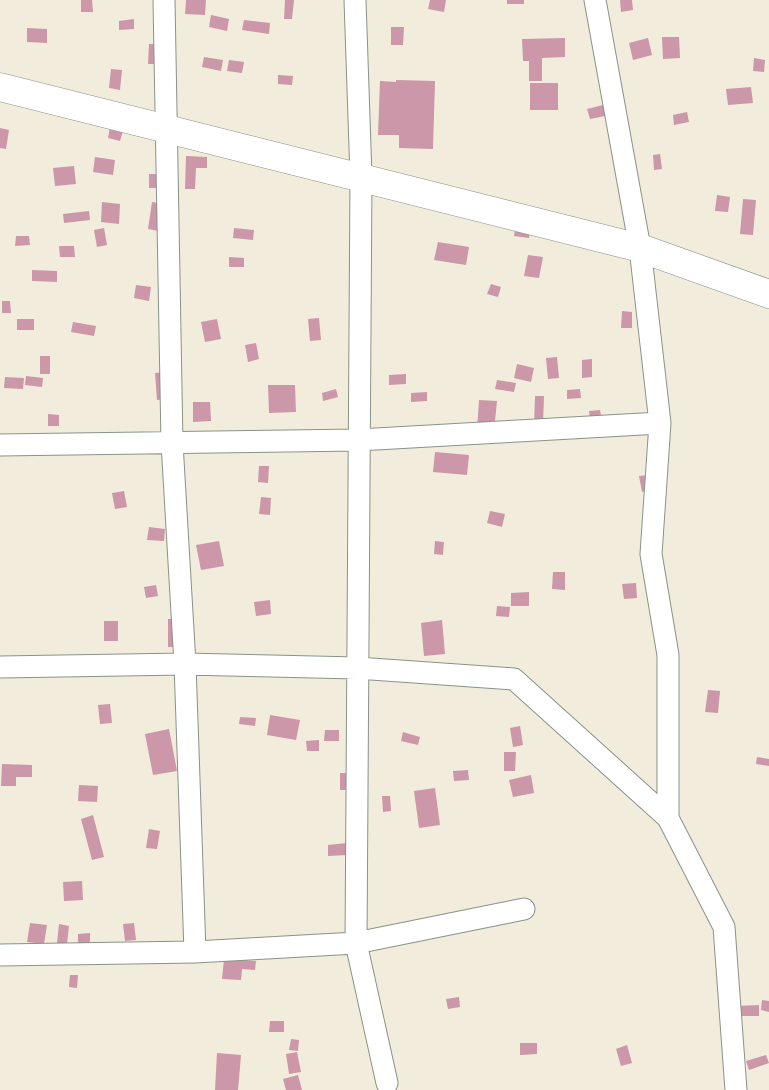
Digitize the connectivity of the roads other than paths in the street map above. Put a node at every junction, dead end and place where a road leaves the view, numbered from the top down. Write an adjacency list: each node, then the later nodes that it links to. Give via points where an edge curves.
1 (164, 0): 5 (street)
2 (355, 0): 6 (street)
3 (595, 0): 7 (street)
4 (0, 87): 5 (main road)
5 (166, 128): 6 (main road); 11 (street)
6 (361, 177): 7 (main road); 10 (street)
7 (640, 248): 8 (main road); 9 (street)
8 (769, 294)
9 (660, 424): 10 (street); 16 (street, via 650,554 668,655)
10 (358, 440): 11 (street); 15 (street)
11 (172, 443): 12 (street); 13 (street)
12 (0, 445)
13 (184, 664): 14 (street); 15 (street); 19 (street)
14 (0, 667)
15 (357, 668): 16 (street, via 514,679); 18 (street)
16 (668, 818): 22 (street, via 724,927)
17 (524, 909): 18 (street)
18 (356, 943): 19 (street); 21 (street)
19 (195, 952): 20 (street)
20 (0, 955)
21 (387, 1083)
22 (736, 1090)

